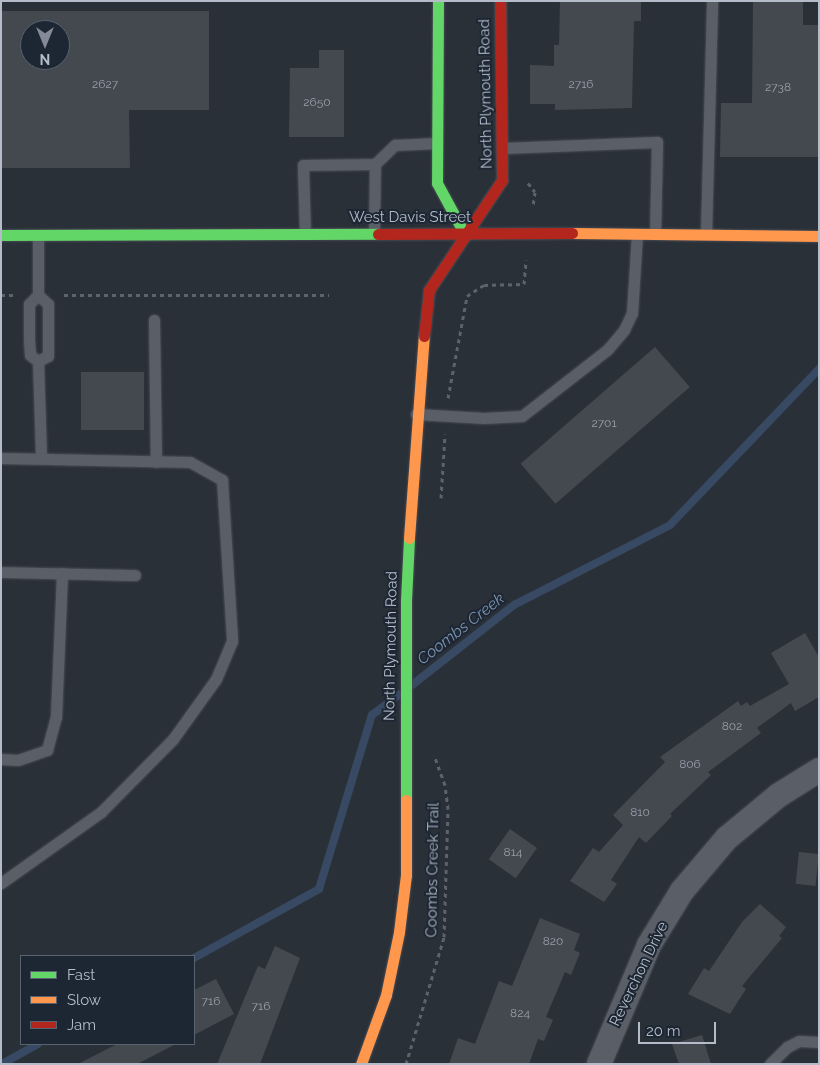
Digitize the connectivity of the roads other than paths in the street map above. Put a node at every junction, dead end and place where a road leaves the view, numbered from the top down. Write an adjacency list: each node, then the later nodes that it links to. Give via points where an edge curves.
1 (438, 1): 4 (street)
2 (500, 1): 5 (street, North Plymouth Road)
3 (712, 1): 14 (lane)
4 (437, 143): 6 (lane, via 395,145); 8 (street, via 437,183)
5 (502, 148): 8 (street, North Plymouth Road, via 502,180); 11 (lane, via 657,142)
6 (375, 164): 7 (lane); 9 (lane, via 303,165)
7 (374, 233): 8 (street, West Davis Street); 9 (street, West Davis Street)
8 (464, 233): 10 (street, West Davis Street); 19 (street, North Plymouth Road, via 429,290)
9 (304, 234): 13 (street, West Davis Street)
10 (636, 234): 11 (street, West Davis Street); 19 (lane, via 632,313 624,330 608,349 522,416 484,418)
11 (655, 234): 14 (street, West Davis Street)
12 (1, 235): 13 (street, West Davis Street)
13 (38, 235): 16 (lane)
14 (706, 235): 15 (street, West Davis Street)
15 (819, 236)
16 (38, 294): 18 (lane, via 29,304 30,355); 18 (lane, via 48,304 48,356)
17 (154, 320): 22 (lane)
18 (38, 361): 21 (lane)
19 (416, 414): 30 (street, North Plymouth Road, via 406,600 406,875 386,995)
20 (1, 458): 21 (lane)
21 (41, 458): 22 (lane)
22 (156, 462): 28 (lane, via 190,462 222,480 232,641 216,679 173,739 101,812)
23 (1, 572): 24 (lane)
24 (62, 574): 25 (lane); 26 (lane, via 56,717 47,750 18,760)
25 (135, 575)
26 (1, 760)
27 (819, 770): 31 (street, Reverchon Drive, via 779,795 727,838 682,891 649,945)
28 (1, 883)
29 (819, 1042): 32 (lane, via 799,1042 787,1047)
30 (361, 1064)
31 (599, 1064)
32 (770, 1064)

